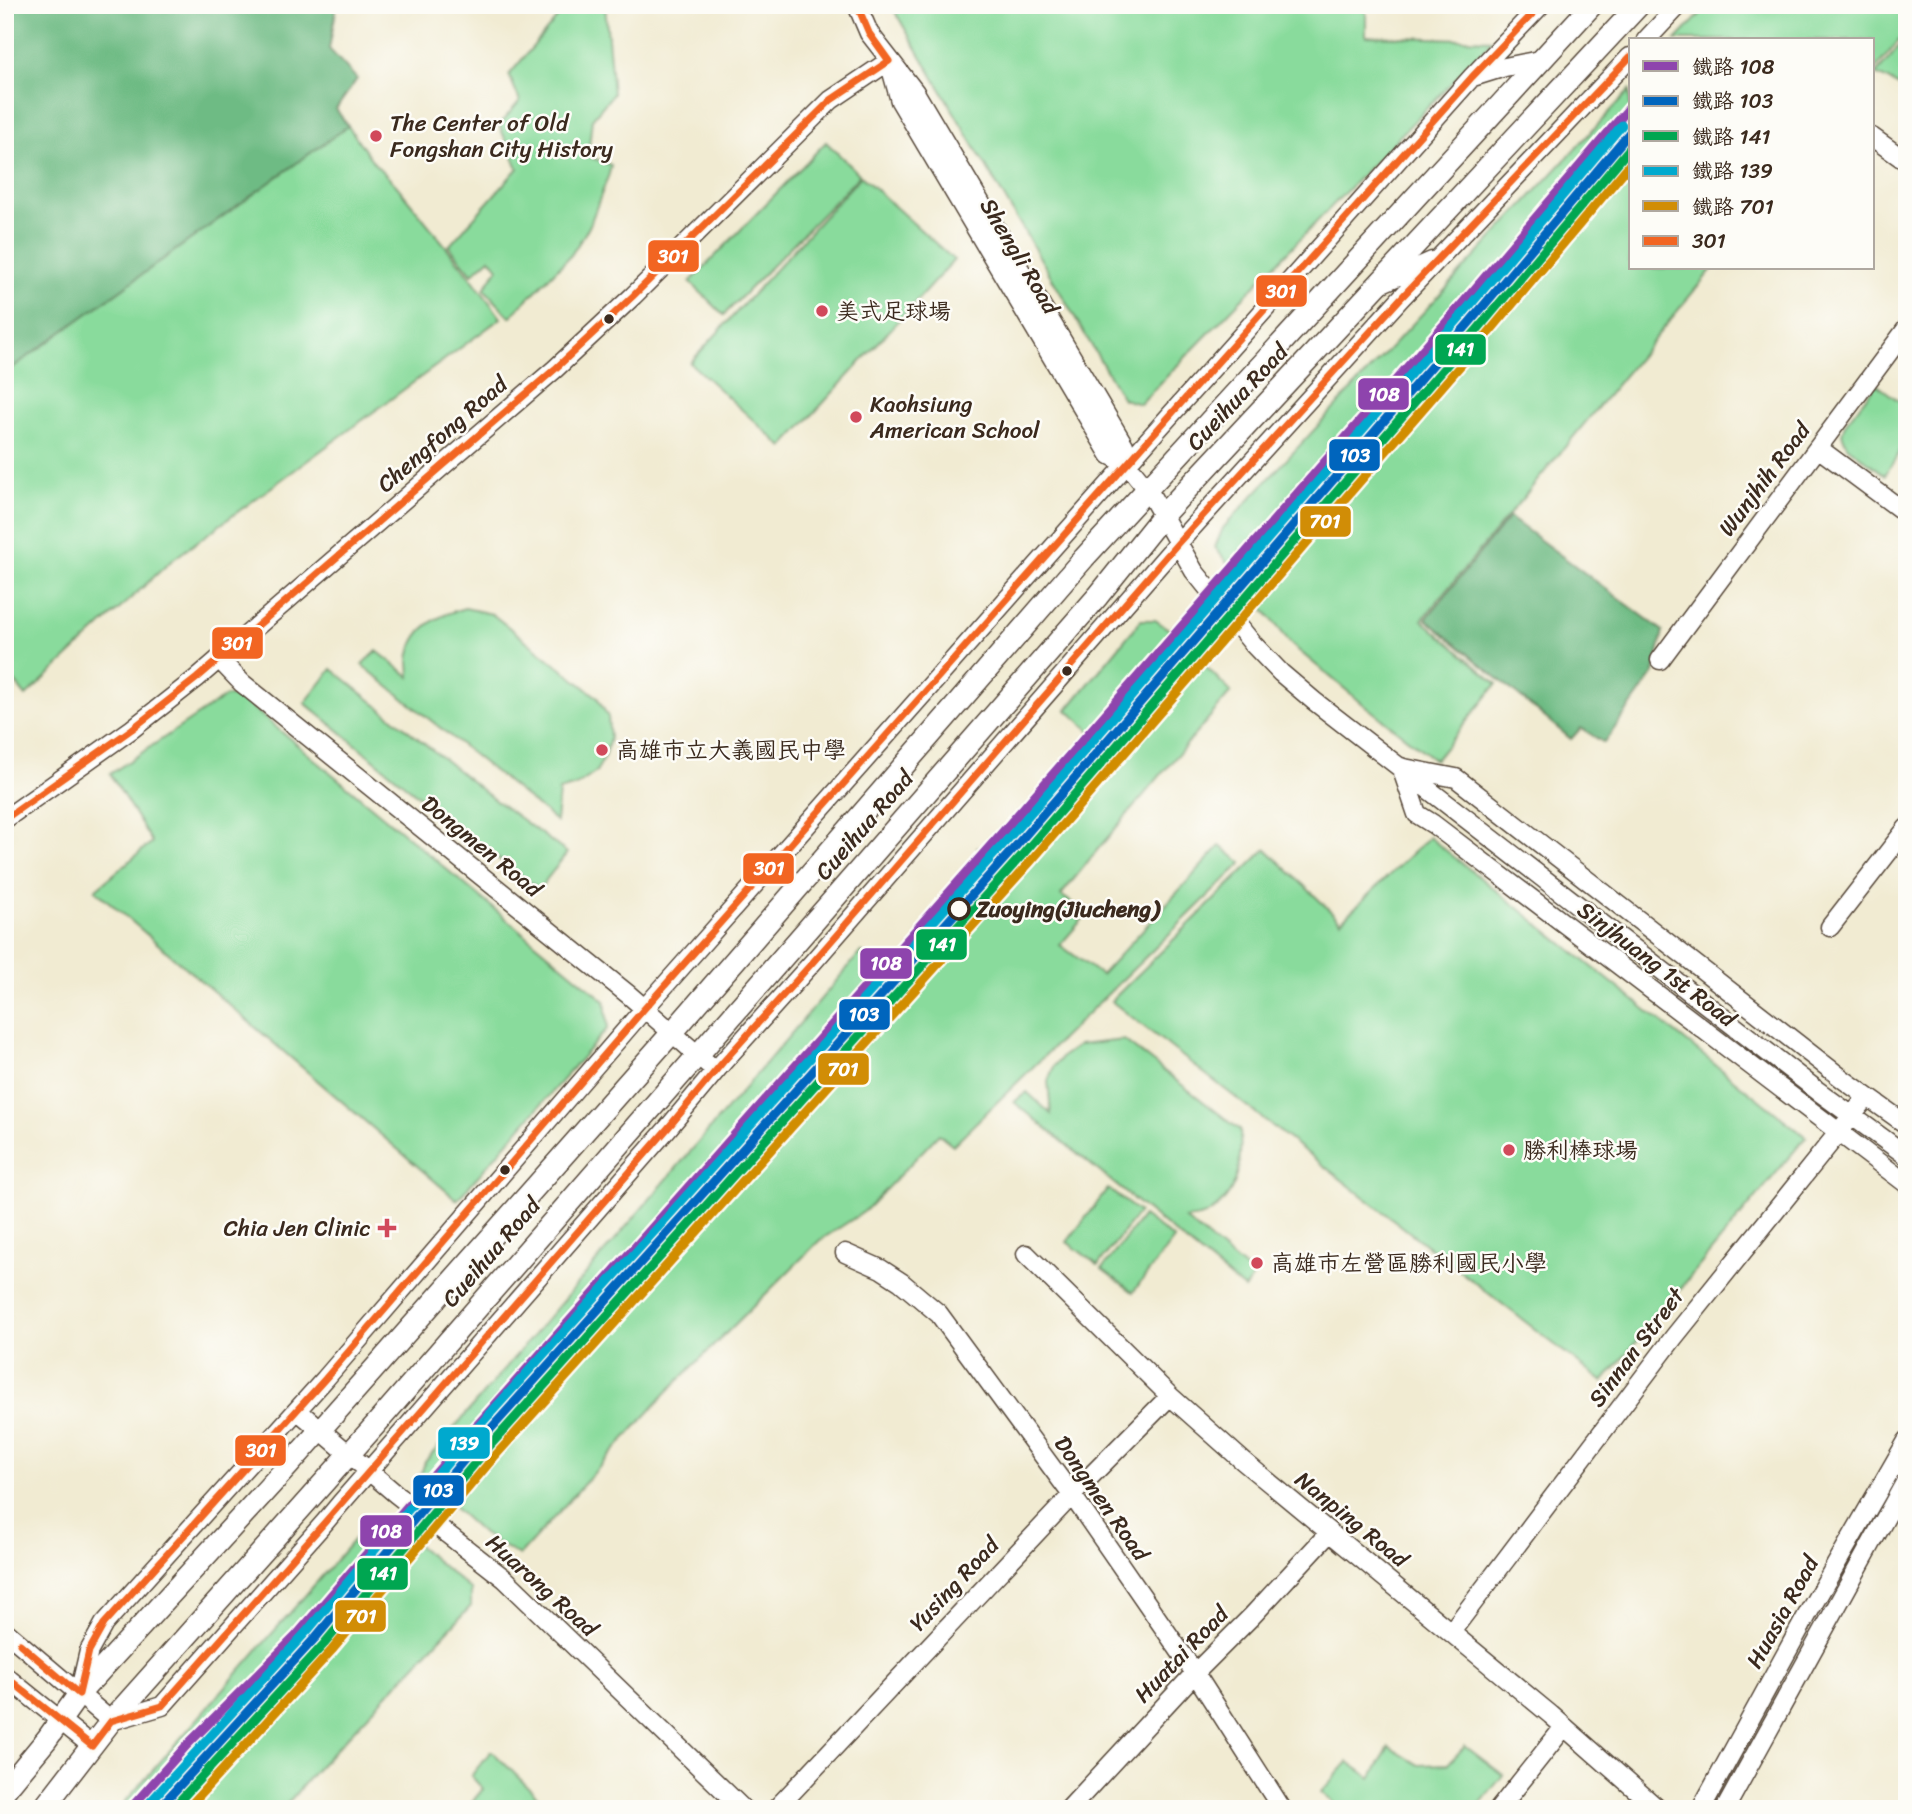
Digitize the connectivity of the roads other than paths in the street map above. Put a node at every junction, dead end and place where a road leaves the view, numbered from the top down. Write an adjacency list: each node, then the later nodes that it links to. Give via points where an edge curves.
1 (857, 5): 10 (street, Shengli Road, via 869,33)
2 (1541, 5): 6 (street, Cueihua Road)
3 (1591, 5): 9 (main road, Cueihua Road)
4 (1639, 5): 16 (main road, Cueihua Road)
5 (1679, 5): 7 (street)
6 (1509, 37): 11 (street); 12 (street, Cueihua Road)
7 (1648, 38)
8 (1629, 58): 17 (street)
9 (1541, 60): 11 (street); 13 (main road, Cueihua Road)
10 (890, 61): 23 (street, Shengli Road, via 900,101 966,215 1110,455); 28 (street, Chengfong Road, via 831,100 555,369)
11 (1504, 67): 12 (street); 13 (street)
12 (1472, 77): 23 (street, Cueihua Road)
13 (1501, 104): 24 (main road, Cueihua Road)
14 (1874, 138): 15 (street)
15 (1907, 162)
16 (1418, 242): 18 (street); 19 (main road, Cueihua Road)
17 (1441, 257): 18 (street); 20 (street)
18 (1409, 271): 19 (street); 20 (street)
19 (1377, 285): 26 (main road, Cueihua Road)
20 (1400, 299): 27 (street)
21 (1907, 328): 22 (street, Wunjhih Road)
22 (1818, 448): 25 (street); 29 (street, Wunjhih Road)
23 (1127, 464): 24 (street, Shengli Road); 34 (street, Cueihua Road)
24 (1148, 490): 26 (street, Sinjhuang 1st Road); 35 (main road, Cueihua Road)
25 (1907, 514)
26 (1163, 515): 27 (street, Sinjhuang 1st Road); 36 (main road, Cueihua Road, via 1098,596)
27 (1178, 543): 30 (street, Sinjhuang 1st Road, via 1194,571 1281,673); 37 (street)
28 (219, 659): 31 (street, Chengfong Road, via 132,729); 34 (street, Dongmen Road, via 242,683)
29 (1660, 660)
30 (1401, 768): 38 (street, Sinjhuang 1st Road, via 1456,778); 39 (street, Sinjhuang 1st Road); 41 (street, Sinjhuang 1st Road, via 1417,814)
31 (5, 819)
32 (1907, 828): 33 (street)
33 (1830, 927)
34 (645, 1009): 35 (street, Dongmen Road); 47 (street, Cueihua Road)
35 (673, 1032): 36 (street, Dongmen Road); 48 (main road, Cueihua Road)
36 (698, 1055): 37 (street, Dongmen Road); 50 (main road, Cueihua Road)
37 (715, 1072): 51 (street)
38 (1867, 1097): 39 (street, Sinnan Street); 40 (street, Sinjhuang 1st Road)
39 (1852, 1117): 41 (street, Sinnan Street); 42 (street, Sinjhuang 1st Road)
40 (1907, 1125)
41 (1839, 1133): 43 (street, Sinjhuang 1st Road); 56 (street, Sinnan Street, via 1674,1337)
42 (1907, 1156)
43 (1907, 1184)
44 (845, 1253): 53 (street, Dongmen Road, via 881,1269 940,1314)
45 (1026, 1254): 46 (street, Nanping Road)
46 (1170, 1396): 53 (street, Yusing Road); 54 (street, Nanping Road)
47 (298, 1410): 48 (street, Huarong Road); 59 (street, Cueihua Road, via 104,1624 89,1651)
48 (320, 1429): 50 (street, Huarong Road); 59 (main road, Cueihua Road)
49 (1907, 1441): 72 (street, Huasia Road)
50 (348, 1455): 51 (street, Huarong Road); 61 (main road, Cueihua Road)
51 (369, 1472): 61 (street, via 162,1706); 66 (street, Huarong Road, via 505,1579)
52 (1907, 1479): 73 (street, Huasia Road)
53 (1072, 1495): 57 (street, Dongmen Road); 67 (street, Yusing Road)
54 (1329, 1533): 56 (street, Nanping Road); 57 (street, Huatai Road)
55 (5, 1631): 59 (street)
56 (1451, 1632): 62 (street, Nanping Road)
57 (1195, 1672): 68 (street, Huatai Road); 69 (street, Dongmen Road)
58 (5, 1676): 60 (street)
59 (79, 1694): 60 (main road, Cueihua Road); 61 (street)
60 (60, 1719): 63 (street); 64 (main road, Cueihua Road)
61 (111, 1721): 63 (main road, Cueihua Road)
62 (1564, 1727): 70 (street); 71 (street, Nanping Road)
63 (92, 1746): 65 (main road, Cueihua Road)
64 (5, 1790)
65 (43, 1809)
66 (743, 1809)
67 (776, 1809)
68 (1069, 1809)
69 (1282, 1809)
70 (1499, 1809)
71 (1658, 1809)
72 (1701, 1809)
73 (1725, 1809)

